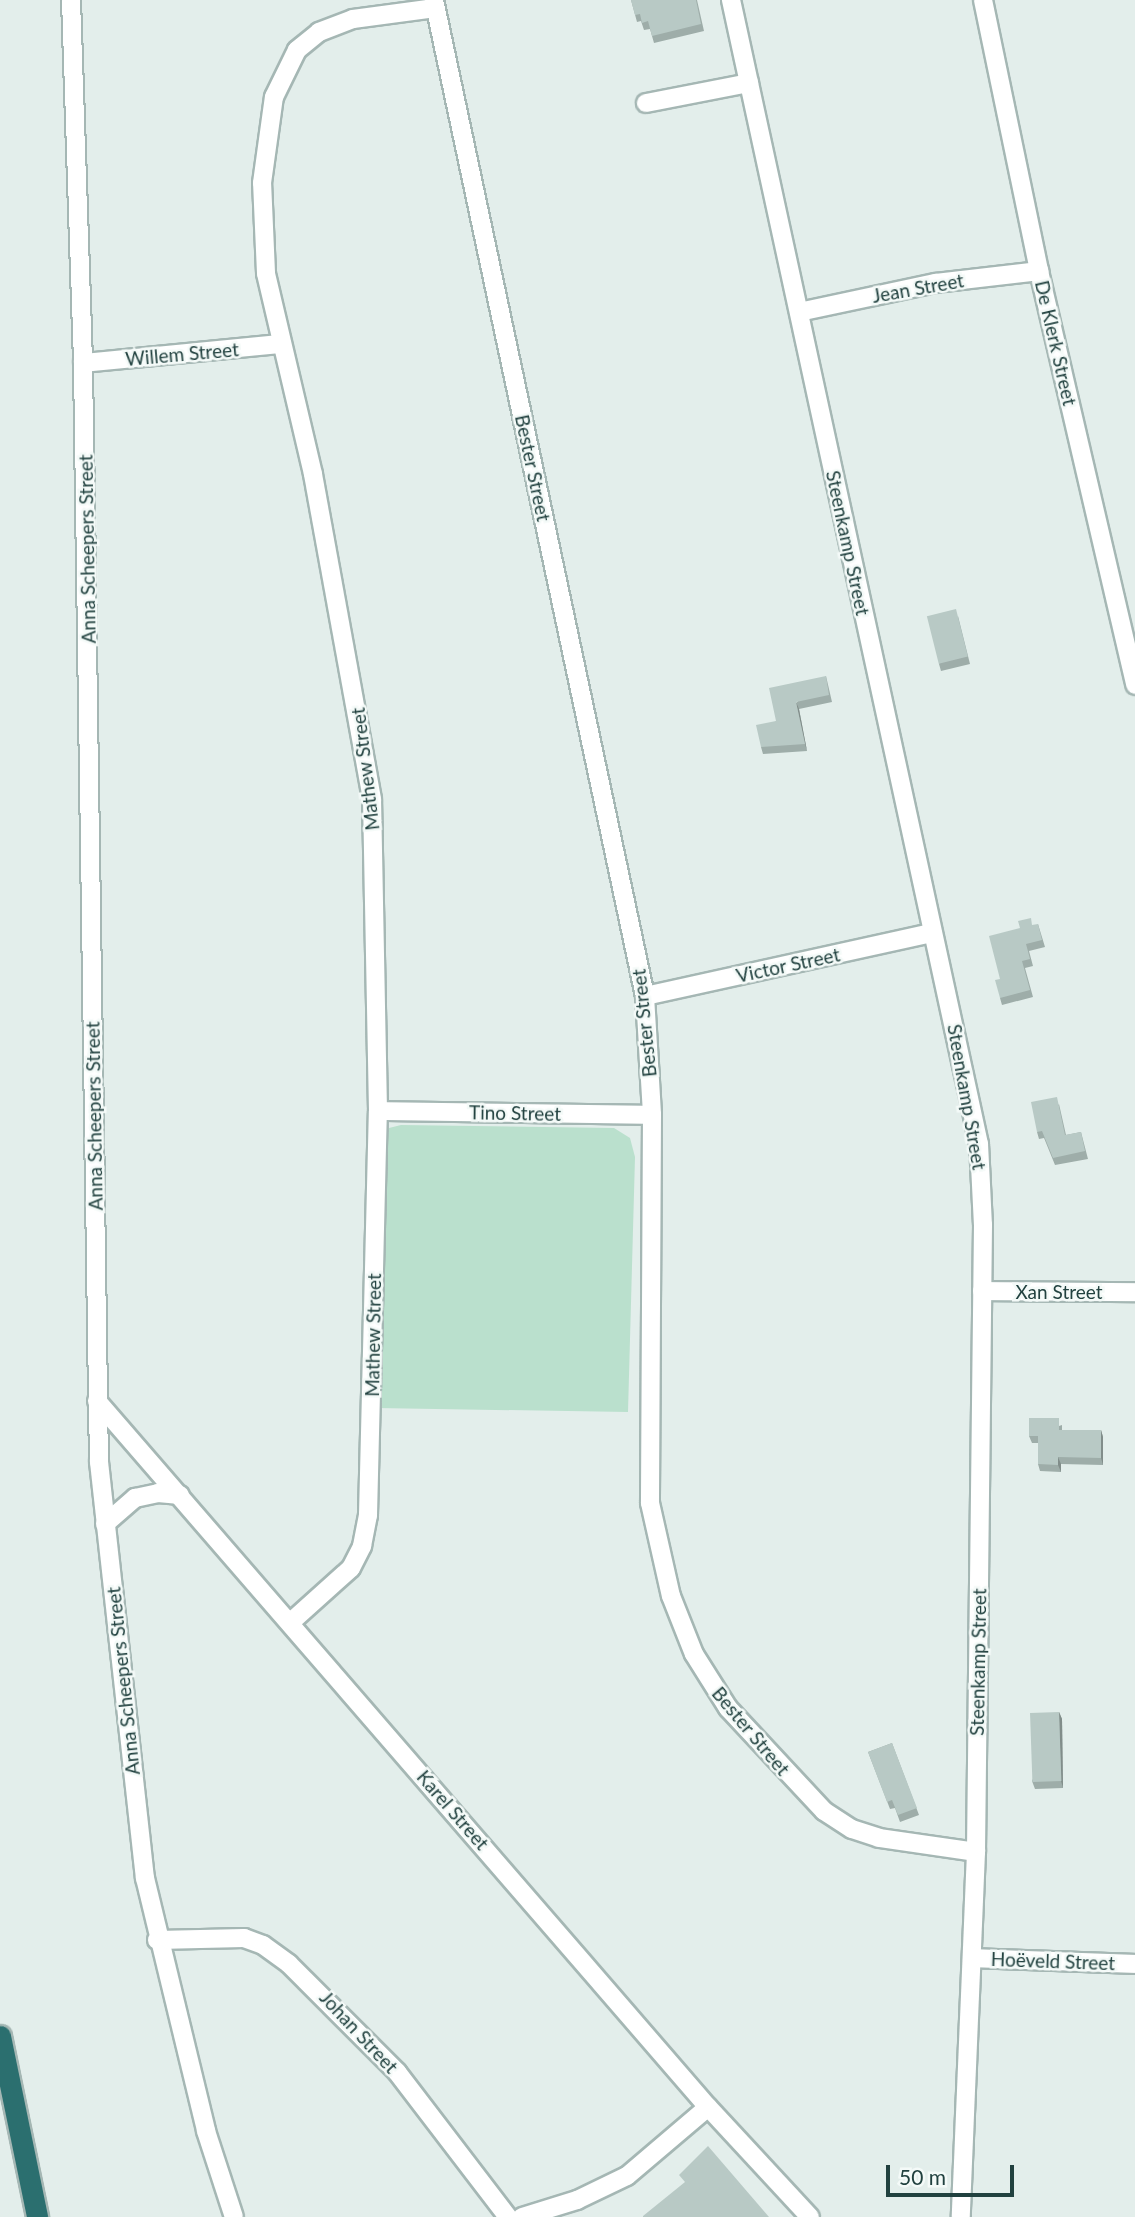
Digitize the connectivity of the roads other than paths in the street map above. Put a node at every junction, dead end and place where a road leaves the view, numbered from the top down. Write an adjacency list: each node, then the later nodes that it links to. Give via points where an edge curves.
1 (71, 0): 10 (street, Anna Scheepers Street)
2 (732, 0): 5 (street, Steenkamp Street)
3 (982, 0): 7 (street, De Klerk Street)
4 (435, 4): 9 (street, Mathew Street, via 394,10 319,32 297,50 284,71 269,127 261,225); 13 (street, Bester Street)
5 (749, 83): 6 (street); 8 (street, Steenkamp Street)
6 (646, 103)
7 (1039, 271): 8 (street, Jean Street, via 936,283); 11 (street, De Klerk Street)
8 (799, 312): 12 (street, Steenkamp Street)
9 (281, 344): 10 (street, Willem Street); 14 (street, Mathew Street, via 316,487 372,799)
10 (83, 363): 18 (street, Anna Scheepers Street)
11 (1135, 685)
12 (930, 933): 13 (street, Victor Street); 16 (street, Steenkamp Street, via 965,1067 979,1144)
13 (645, 996): 15 (street, Bester Street)
14 (378, 1111): 15 (street, Tino Street); 21 (street, Mathew Street, via 366,1532 351,1567)
15 (652, 1115): 22 (street, Bester Street, via 650,1503 671,1596 694,1654 728,1708 824,1811 852,1829 878,1838)
16 (982, 1292): 17 (street, Xan Street); 22 (street, Steenkamp Street)
17 (1135, 1292)
18 (97, 1401): 19 (street, Karel Street); 20 (street, Anna Scheepers Street)
19 (180, 1495): 20 (street, via 135,1498); 21 (street, Karel Street)
20 (105, 1524): 23 (street, Anna Scheepers Street, via 145,1878)
21 (292, 1622): 27 (street, Karel Street)
22 (976, 1852): 24 (street, Steenkamp Street)
23 (157, 1940): 29 (street, Anna Scheepers Street, via 206,2132); 30 (street, Johan Street, via 244,1938 289,1964 397,2072)
24 (972, 1958): 25 (street, Hoëveld Street); 33 (street, Steenkamp Street)
25 (1135, 1964)
26 (0, 2036): 28 (highway)
27 (708, 2107): 31 (street, via 627,2176 577,2200); 32 (street, Karel Street)
28 (37, 2217)
29 (234, 2217)
30 (508, 2217)
31 (522, 2217)
32 (810, 2217)
33 (961, 2217)

